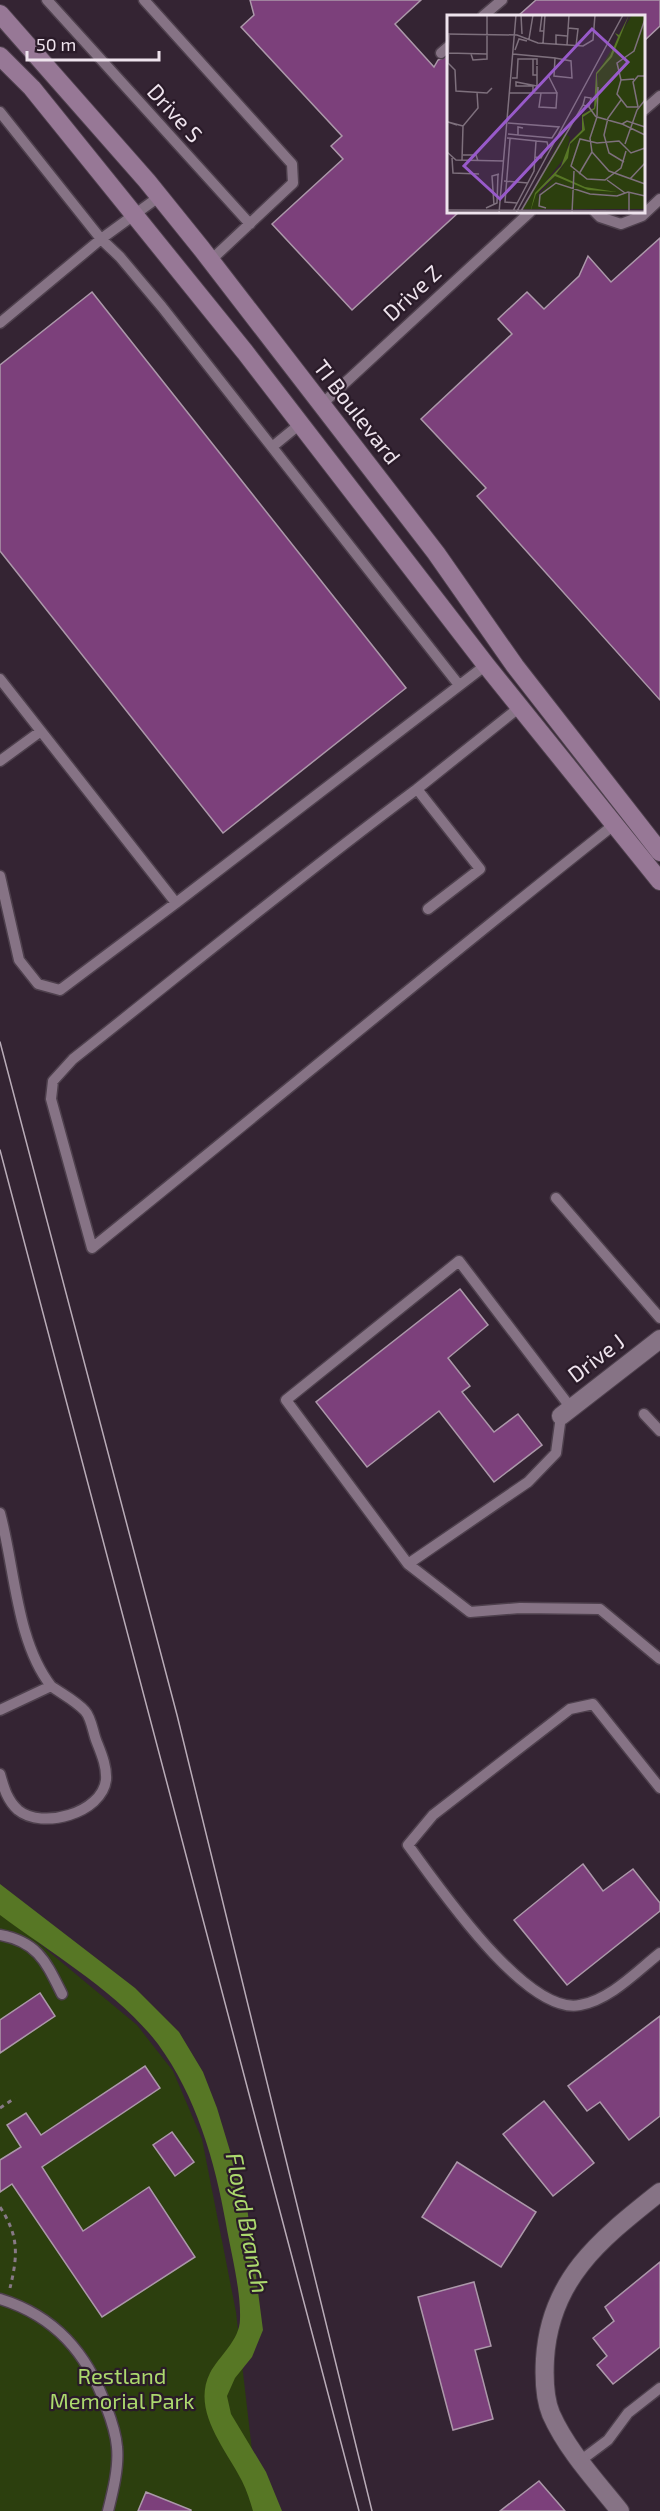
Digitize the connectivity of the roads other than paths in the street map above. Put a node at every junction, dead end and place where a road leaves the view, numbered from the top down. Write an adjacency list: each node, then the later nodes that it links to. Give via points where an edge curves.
1 (46, 0): 15 (lane, Drive S)
2 (144, 0): 15 (lane, via 292,164 293,183)
3 (502, 0): 5 (lane)
4 (0, 14): 10 (street, TI Boulevard)
5 (484, 15)
6 (0, 56): 14 (street, via 32,88)
7 (660, 96): 8 (lane)
8 (645, 109)
9 (0, 112): 16 (lane)
10 (160, 196): 14 (lane); 17 (street, TI Boulevard)
11 (660, 199): 13 (lane, via 642,216 621,224)
12 (529, 213): 19 (lane, Drive Z)
13 (595, 213)
14 (134, 218): 16 (lane); 20 (street)
15 (250, 224): 17 (lane)
16 (101, 239): 18 (lane); 21 (lane, via 162,307)
17 (210, 261): 19 (street, TI Boulevard)
18 (0, 322)
19 (321, 405): 20 (street); 30 (street, TI Boulevard)
20 (300, 424): 21 (lane); 22 (street)
21 (272, 447): 24 (lane)
22 (486, 665): 24 (lane); 25 (street)
23 (0, 679): 26 (lane)
24 (459, 685): 33 (lane)
25 (521, 706): 28 (lane); 29 (street)
26 (41, 730): 27 (lane); 33 (lane)
27 (0, 761)
28 (417, 789): 29 (lane, via 334,850 73,1059 53,1081 51,1099 92,1248 301,1081 441,961); 34 (lane, via 480,869)
29 (615, 824): 32 (street)
30 (660, 852)
31 (0, 876): 33 (lane, via 19,960 38,984 60,990)
32 (660, 881)
33 (176, 903)
34 (428, 909)
35 (556, 1198): 36 (lane)
36 (660, 1318)
37 (658, 1344): 38 (street, Drive J)
38 (566, 1412): 43 (lane, via 556,1453 528,1482); 43 (lane, via 459,1261 286,1400)
39 (644, 1414): 40 (lane)
40 (660, 1431)
41 (0, 1513): 42 (lane)
42 (3, 1534): 45 (lane, via 31,1650 38,1669)
43 (408, 1564): 44 (lane, via 470,1612 600,1609)
44 (660, 1659)
45 (51, 1686): 46 (lane); 47 (lane, via 86,1712 106,1766 106,1783 86,1808 40,1819 20,1812 8,1799)
46 (0, 1710)
47 (0, 1774)
48 (660, 1788): 50 (lane, via 594,1704 570,1709 434,1815 408,1845 483,1944 549,2001 579,2006 622,1983)
49 (0, 1935): 51 (lane, via 15,1938 43,1956)
50 (660, 1953)
51 (62, 1994)
52 (659, 2194): 55 (street, via 607,2234 582,2261 552,2314 546,2346 546,2393 550,2412)
53 (3, 2300): 56 (lane, via 45,2318 59,2329 93,2373 117,2447)
54 (660, 2388): 55 (lane, via 628,2413 608,2440)
55 (580, 2461): 57 (street)
56 (108, 2511)
57 (620, 2511)

